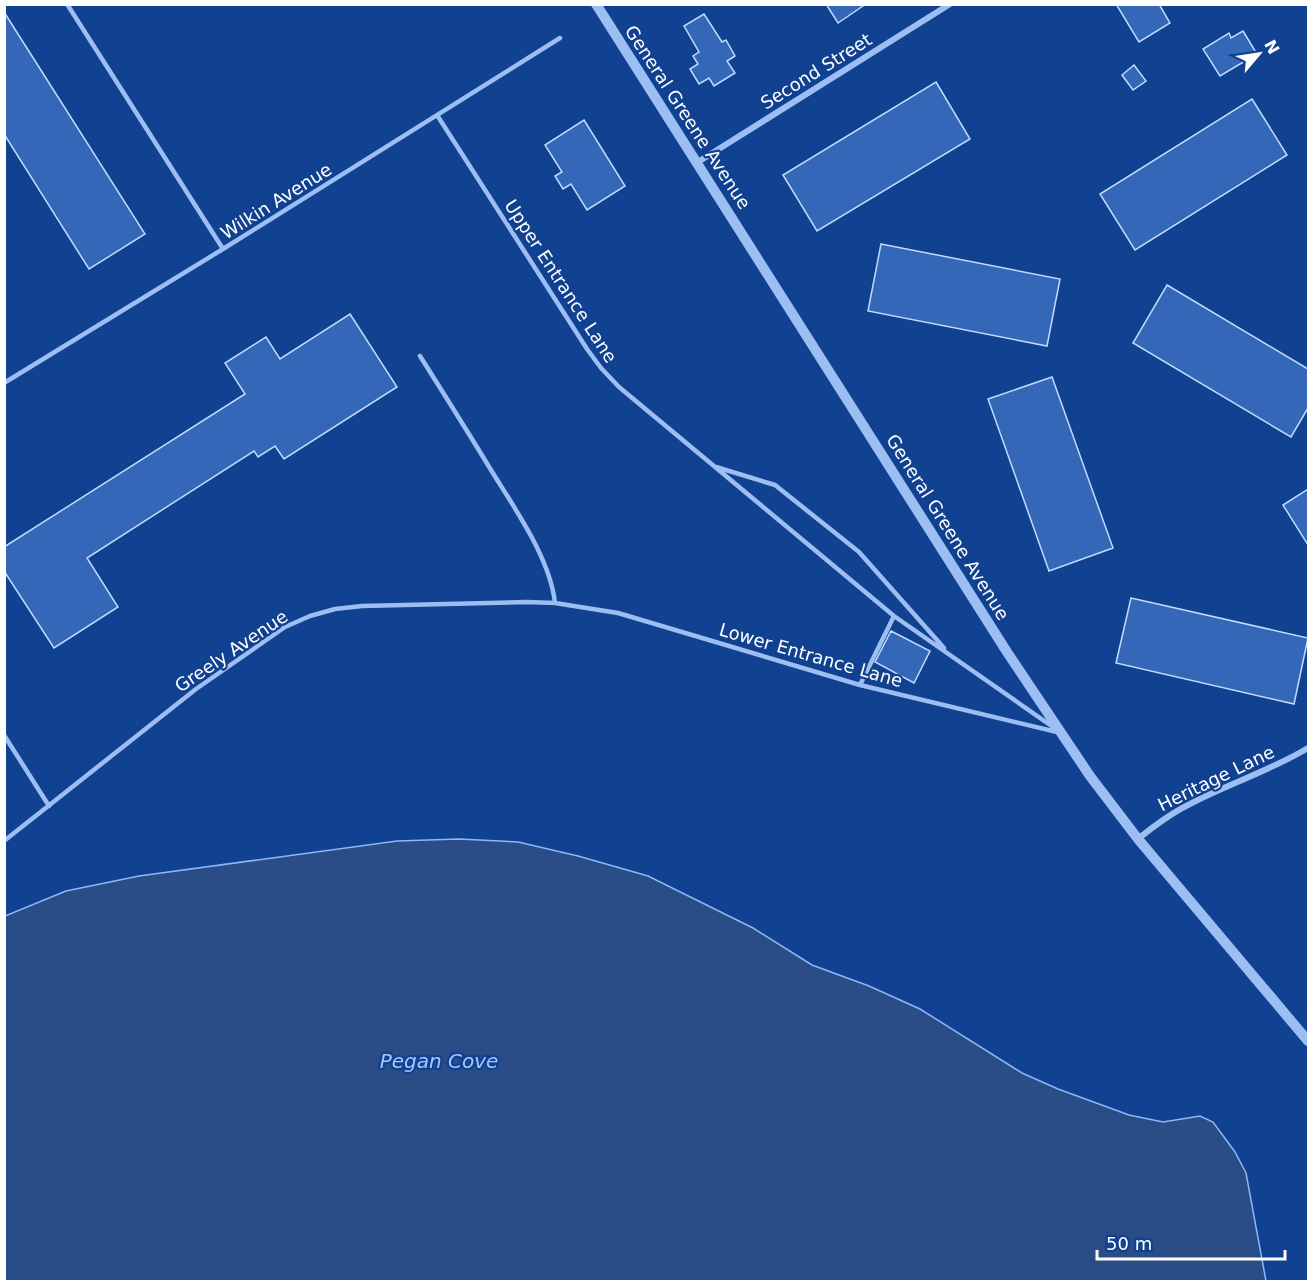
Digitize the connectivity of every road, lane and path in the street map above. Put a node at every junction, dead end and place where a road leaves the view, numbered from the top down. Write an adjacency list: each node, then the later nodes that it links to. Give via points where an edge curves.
1 (67, 4): 7 (lane)
2 (596, 4): 6 (street, General Greene Avenue)
3 (950, 4): 6 (street, Second Street)
4 (560, 38): 5 (lane, Wilkin Avenue)
5 (437, 115): 7 (lane, Wilkin Avenue); 10 (lane, Upper Entrance Lane, via 601,368)
6 (698, 162): 15 (street, General Greene Avenue)
7 (223, 249): 9 (lane, Wilkin Avenue)
8 (420, 356): 11 (lane, via 523,524 549,576)
9 (4, 383)
10 (712, 465): 12 (lane, Upper Entrance Lane); 13 (lane, Upper Entrance Lane, via 775,485 859,552)
11 (555, 603): 14 (lane, Lower Entrance Lane, via 618,613); 18 (lane, Greely Avenue, via 362,606 309,616 285,627 196,689)
12 (894, 616): 13 (lane, Upper Entrance Lane); 14 (lane)
13 (949, 655): 15 (lane, Upper Entrance Lane)
14 (860, 685): 15 (lane, Lower Entrance Lane)
15 (1060, 733): 19 (street, General Greene Avenue)
16 (4, 735): 18 (lane)
17 (1308, 748): 19 (street, Heritage Lane, via 1263,773 1188,804)
18 (49, 806): 20 (lane, Greely Avenue)
19 (1138, 839): 21 (street, General Greene Avenue)
20 (4, 841)
21 (1308, 1041)

